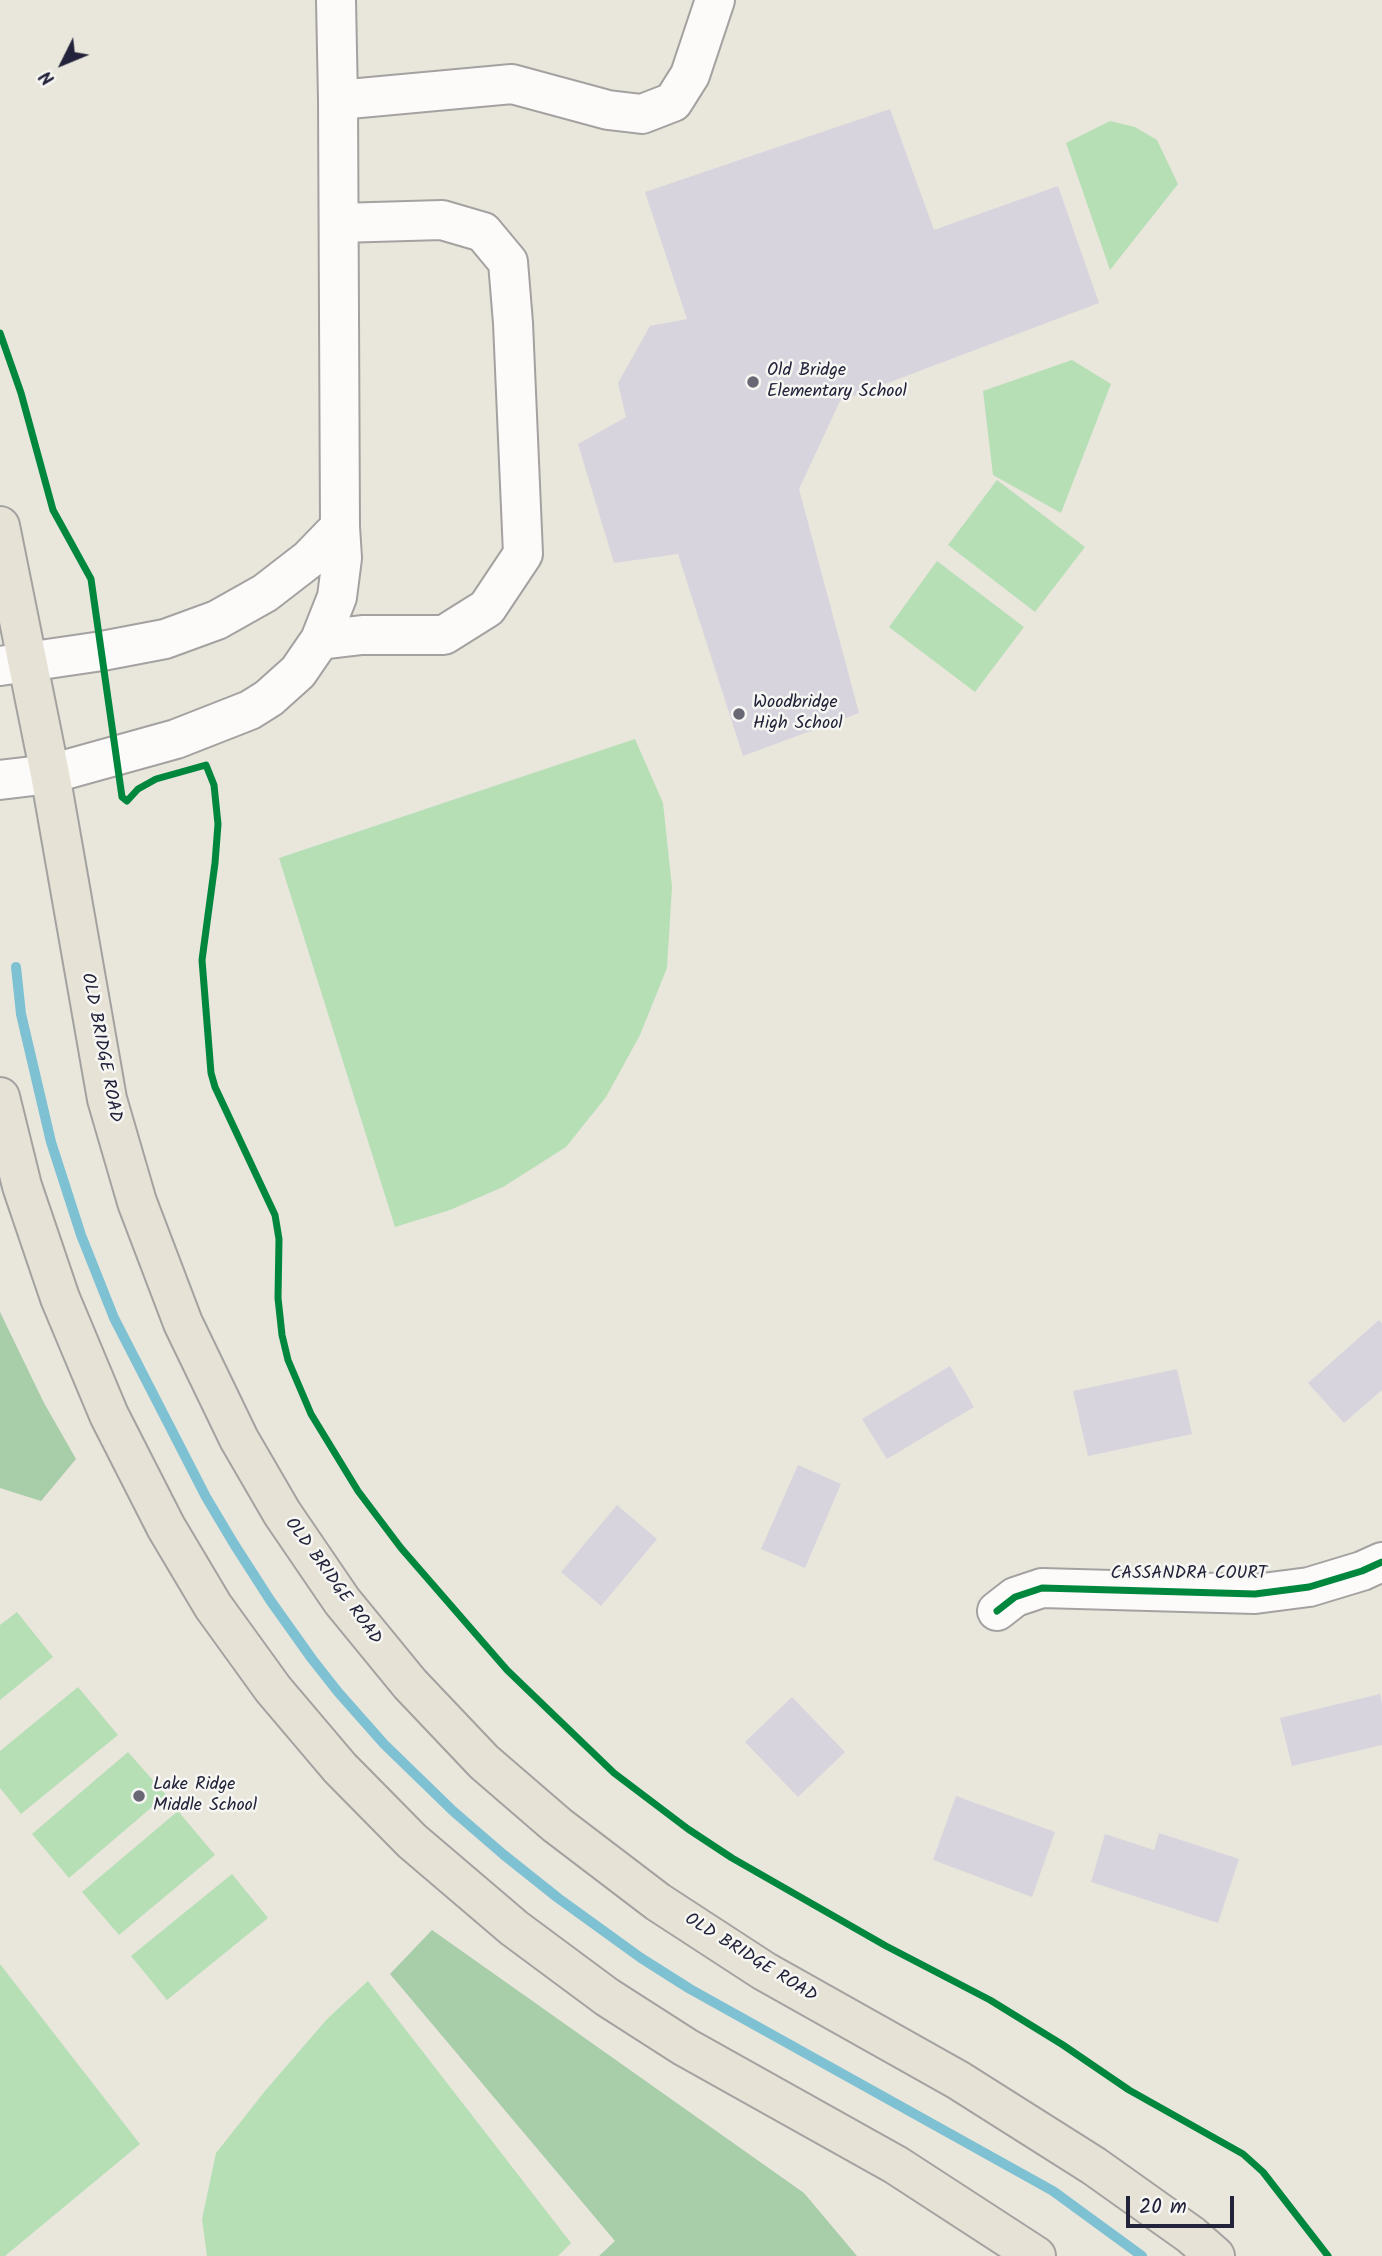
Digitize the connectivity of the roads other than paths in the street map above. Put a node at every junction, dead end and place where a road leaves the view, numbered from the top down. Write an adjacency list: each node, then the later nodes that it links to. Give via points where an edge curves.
1 (336, 0): 3 (street)
2 (715, 0): 3 (street, via 690,75 673,102 642,114 608,110 512,84)
3 (338, 100): 4 (street)
4 (339, 223): 6 (street); 7 (street, via 442,220 484,232 508,262 523,554 487,608 444,635)
5 (0, 526): 8 (main road, OLD BRIDGE ROAD)
6 (340, 527): 7 (street, via 337,597); 8 (street, via 309,559 265,593 217,620 165,639)
7 (320, 640): 9 (street, via 298,672 250,710 176,739)
8 (14, 664): 9 (main road, OLD BRIDGE ROAD)
9 (50, 774): 10 (street); 15 (main road, OLD BRIDGE ROAD, via 107,1099 137,1202 183,1323 239,1439 342,1601 410,1684 484,1762 648,1894 764,1971 958,2080 1094,2166)
10 (0, 780)
11 (0, 1097): 14 (main road, via 22,1186 60,1298 109,1415 213,1606 273,1689 340,1768 442,1867 607,1997 685,2047 896,2165)
12 (1382, 1562): 13 (street, CASSANDRA COURT, via 1309,1587 1255,1594 1041,1588 1015,1597)
13 (997, 1611)
14 (1036, 2256)
15 (1215, 2256)

